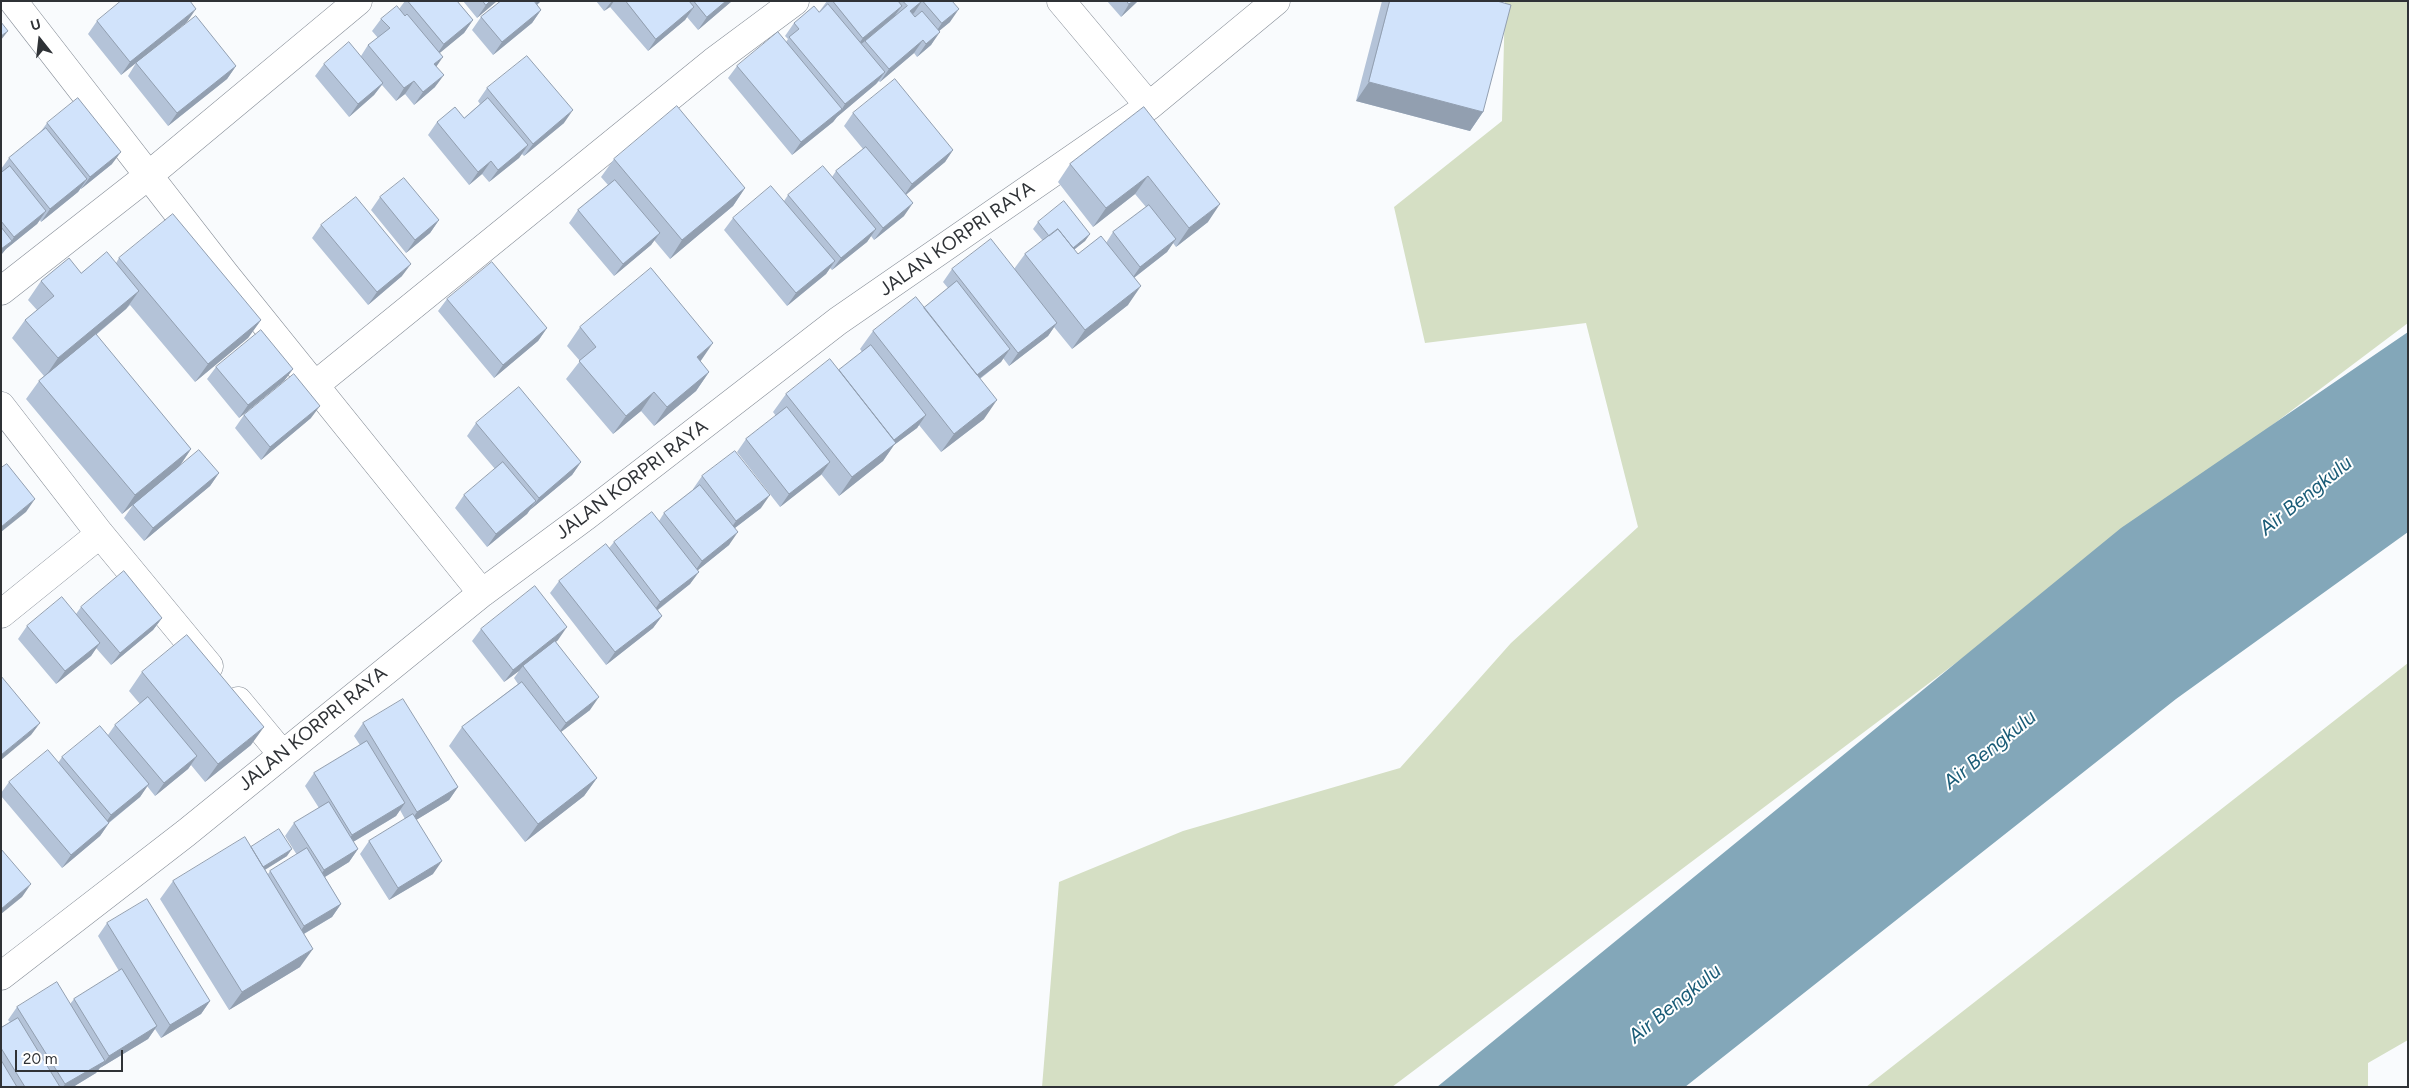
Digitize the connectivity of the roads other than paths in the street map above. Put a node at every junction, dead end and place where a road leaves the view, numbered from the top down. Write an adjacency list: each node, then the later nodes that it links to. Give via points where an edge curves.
1 (13, 1): 7 (street)
2 (358, 1): 7 (street)
3 (795, 1): 9 (street, via 712,62)
4 (1061, 1): 6 (street)
5 (1276, 1): 6 (street, JALAN KORPRI RAYA)
6 (1149, 106): 12 (street, JALAN KORPRI RAYA, via 838,321)
7 (149, 175): 8 (street); 9 (street)
8 (1, 291)
9 (314, 386): 12 (street)
10 (1, 406): 11 (street)
11 (100, 534): 13 (street); 14 (street)
12 (482, 593): 14 (street, JALAN KORPRI RAYA)
13 (1, 614)
14 (282, 754): 15 (street, JALAN KORPRI RAYA)
15 (1, 976)

